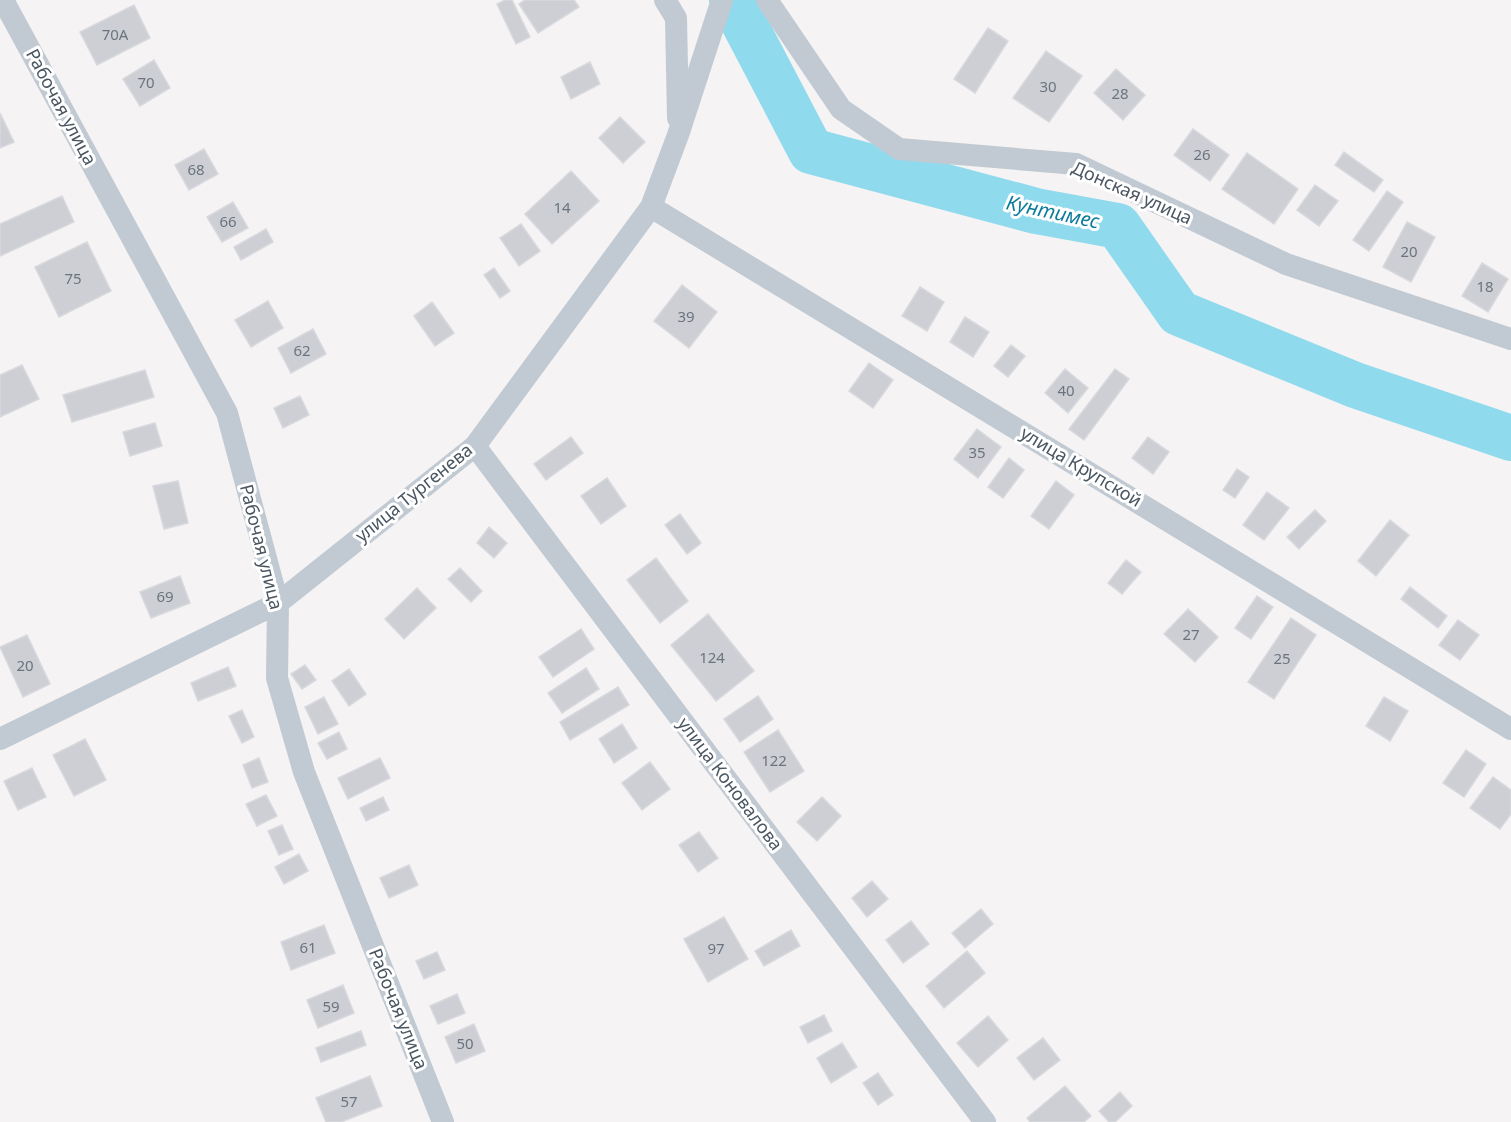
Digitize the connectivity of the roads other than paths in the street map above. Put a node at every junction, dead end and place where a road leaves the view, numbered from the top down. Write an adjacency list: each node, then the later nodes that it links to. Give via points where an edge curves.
1 (3, 0): 9 (street, Рабочая улица, via 226,413)
2 (665, 0): 5 (street, via 676,18)
3 (722, 0): 5 (street, улица Тургенева)
4 (767, 0): 7 (street, Донская улица, via 841,109 899,149 1076,164 1286,264)
5 (678, 135): 6 (street, улица Тургенева)
6 (651, 207): 8 (street, улица Тургенева); 10 (street, улица Крупской)
7 (1511, 339)
8 (475, 446): 9 (street, улица Тургенева); 13 (street, улица Коновалова)
9 (278, 603): 11 (street, улица Тургенева); 12 (street, Рабочая улица, via 277,678 304,772)
10 (1511, 729)
11 (0, 739)
12 (443, 1122)
13 (985, 1122)

